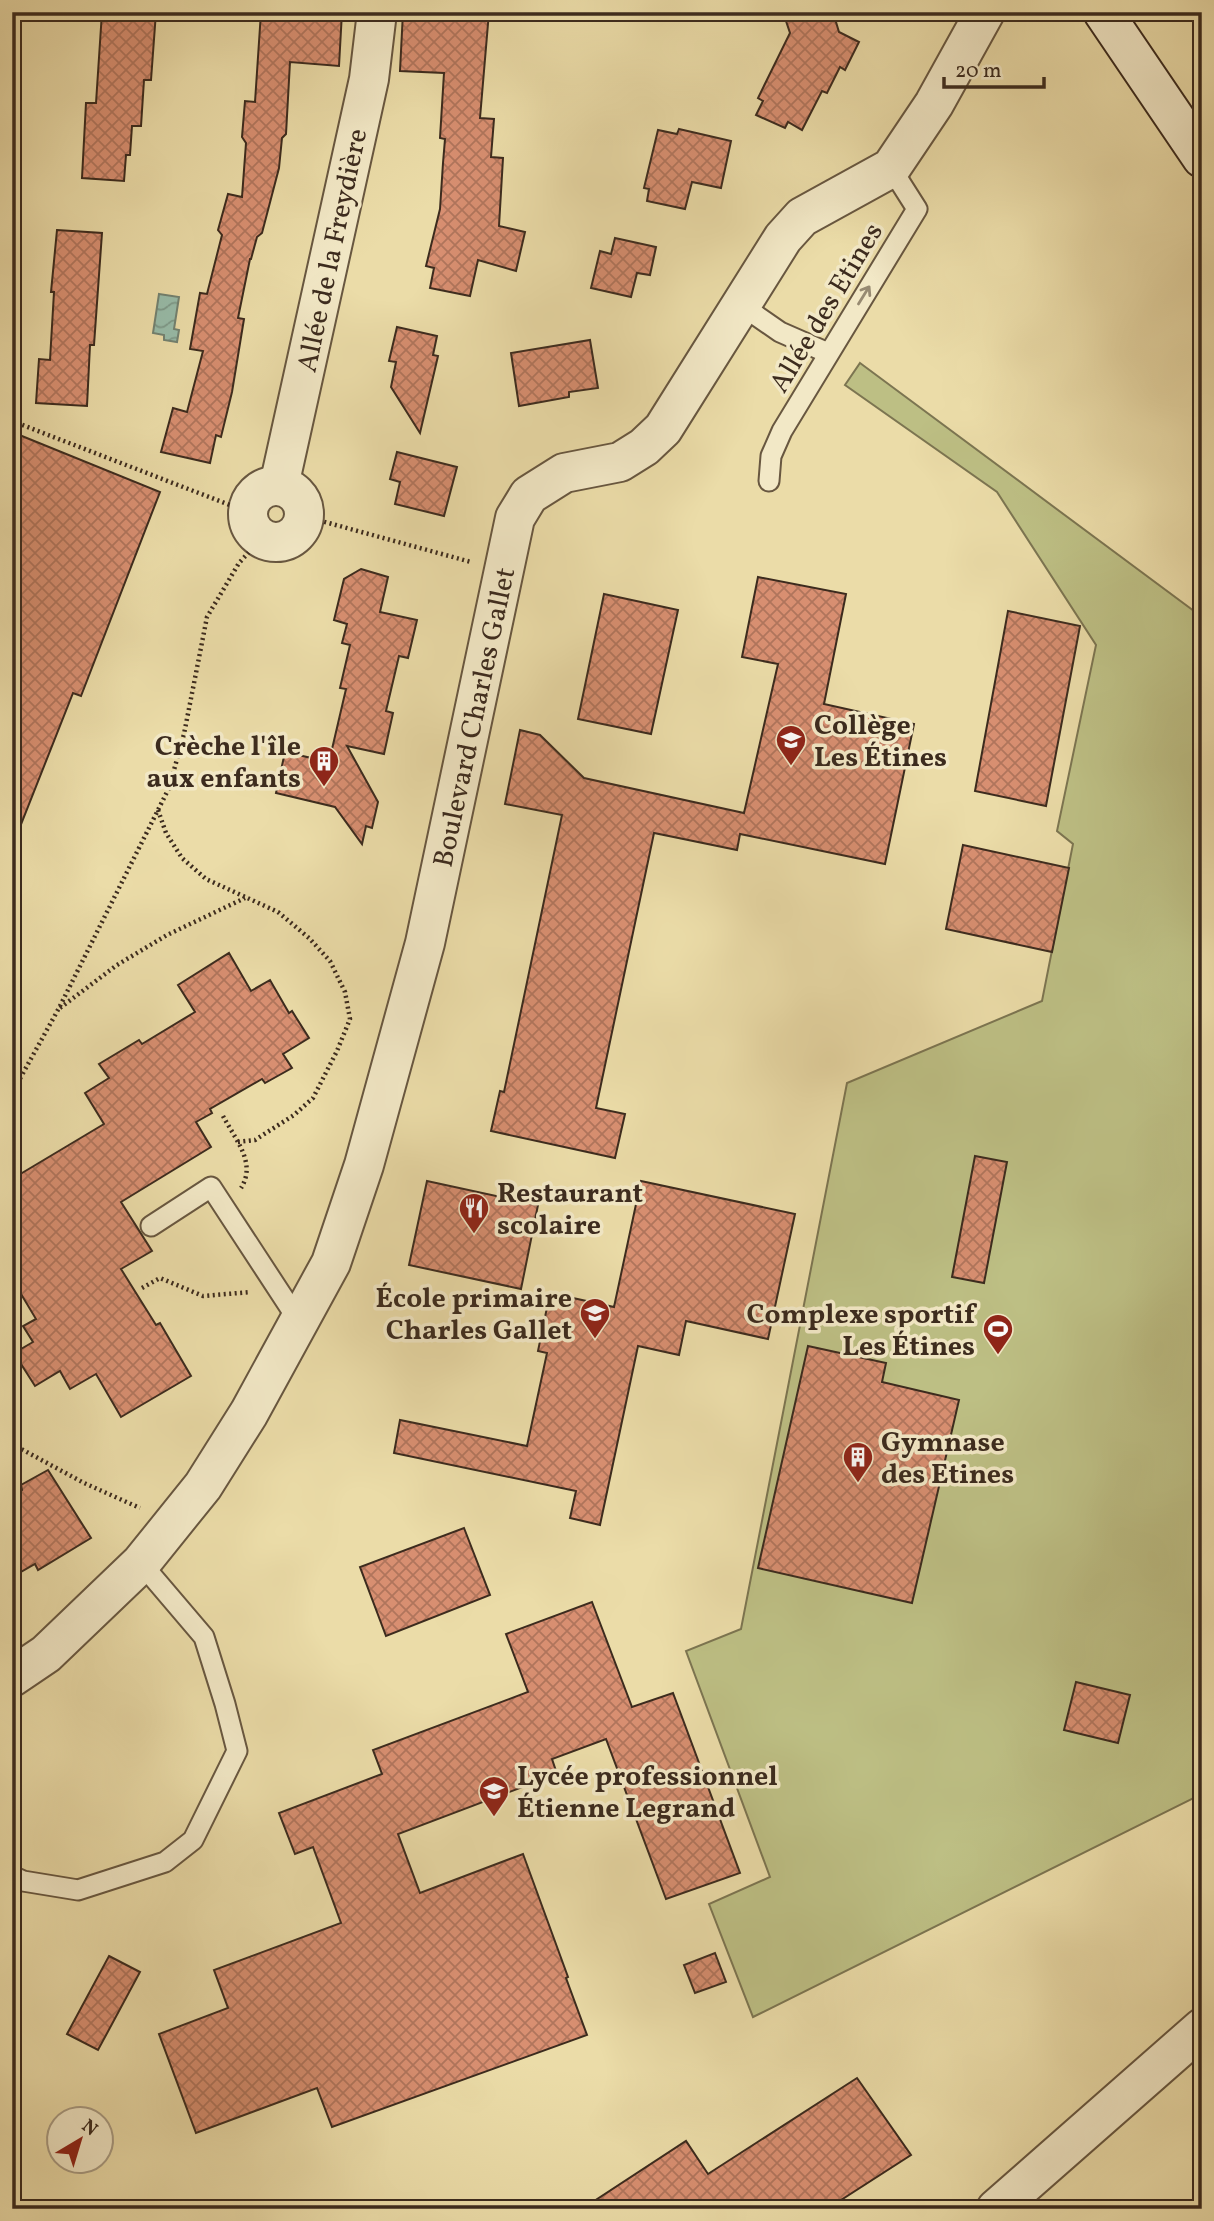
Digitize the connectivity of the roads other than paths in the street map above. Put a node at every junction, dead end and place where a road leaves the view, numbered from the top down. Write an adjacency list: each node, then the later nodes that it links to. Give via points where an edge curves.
1 (377, 12): 9 (street, Allée de la Freydière, via 369,79)
2 (985, 12): 5 (street, Boulevard Charles Gallet, via 934,104)
3 (1103, 12): 4 (street)
4 (1197, 152)
5 (891, 168): 6 (street, Boulevard Charles Gallet, via 802,217 783,238); 7 (lane, Allée des Etines, one-way to 5, via 917,209)
6 (741, 305): 7 (lane, via 780,332); 11 (street, Boulevard Charles Gallet, via 663,429 644,447 620,462 564,473 529,495 515,518 425,943 364,1165 331,1263)
7 (828, 353): 8 (lane, Allée des Etines, via 782,431 771,456)
8 (769, 481)
9 (279, 486): 9 (street, via 262,489 250,503 255,525 280,541 301,525 303,516 295,493)
10 (151, 1226): 11 (lane, via 211,1187)
11 (300, 1323): 12 (street, Boulevard Charles Gallet, via 203,1486)
12 (141, 1563): 13 (street, Boulevard Charles Gallet, via 46,1654); 14 (lane, via 204,1637 237,1751 193,1840 165,1861 78,1891)
13 (12, 1677)
14 (12, 1876)
15 (1202, 2028): 16 (street)
16 (996, 2209)

